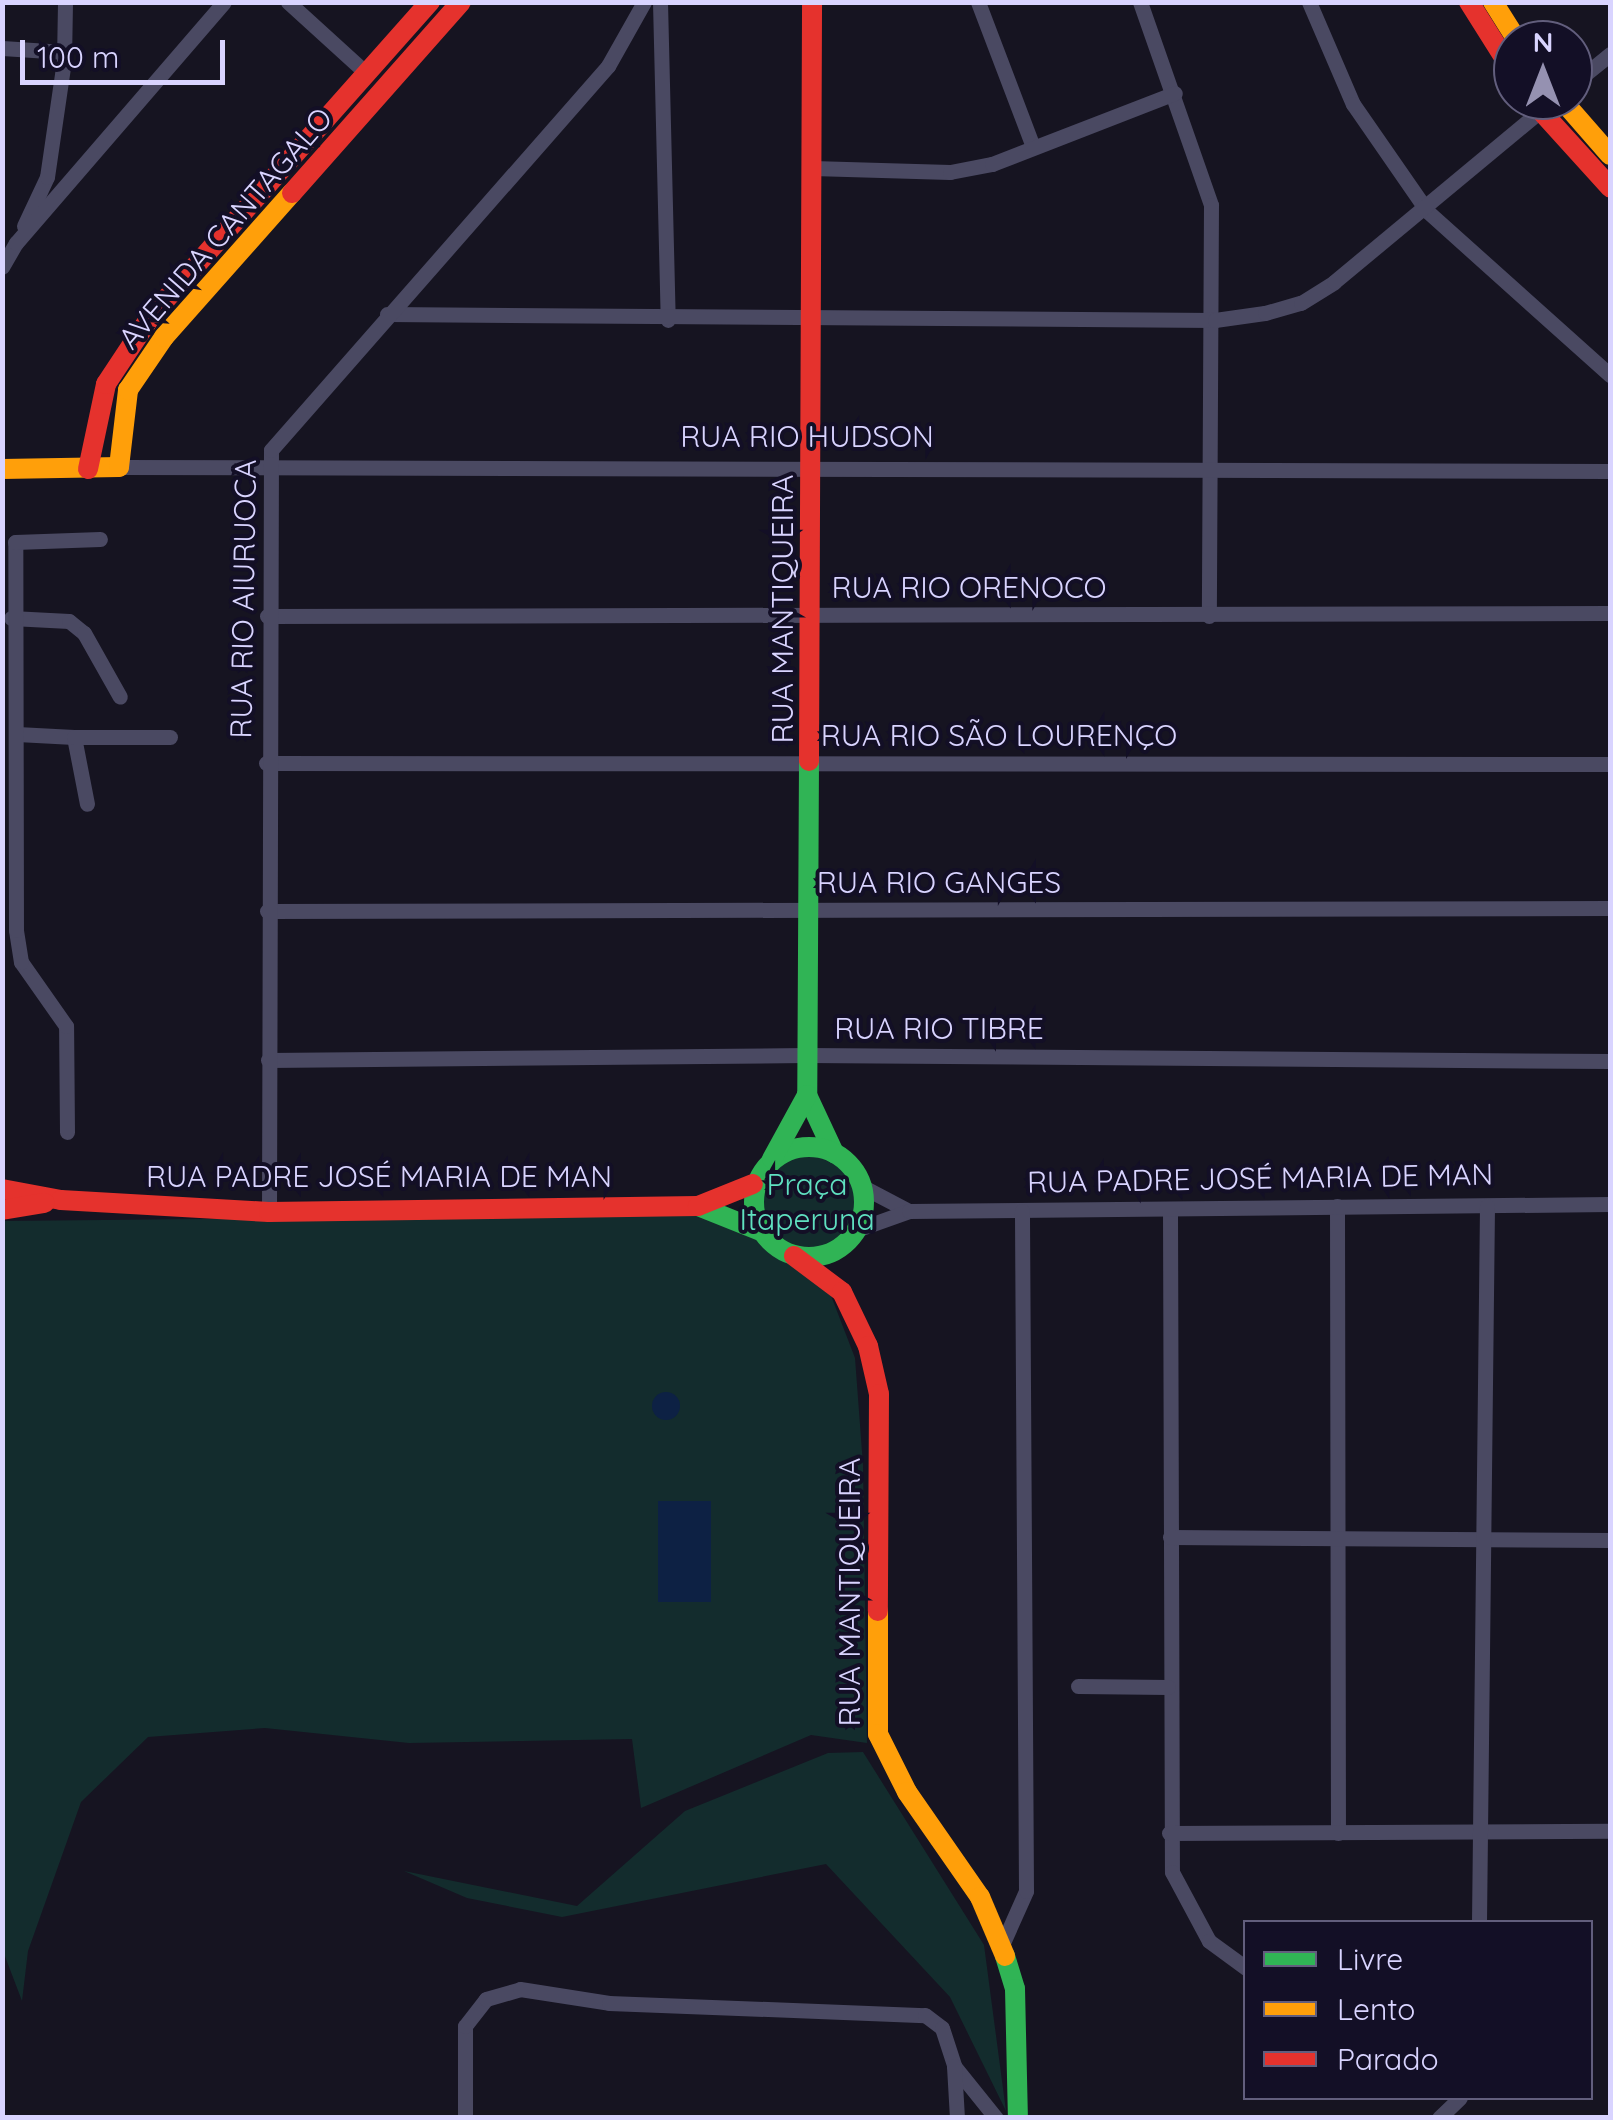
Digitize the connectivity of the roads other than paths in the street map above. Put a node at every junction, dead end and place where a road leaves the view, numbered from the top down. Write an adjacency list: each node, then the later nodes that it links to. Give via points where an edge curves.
1 (64, 2): 15 (street)
2 (224, 2): 26 (street)
3 (288, 2): 16 (street)
4 (430, 2): 16 (street, AVENIDA CANTAGALO)
5 (461, 2): 35 (street, AVENIDA CANTAGALO, via 164,338 128,390)
6 (644, 2): 28 (street, RUA RIO AIURUOCA, via 608,66)
7 (660, 2): 30 (street)
8 (812, 2): 23 (street, RUA MANTIQUEIRA)
9 (978, 2): 21 (street)
10 (1140, 2): 17 (street)
11 (1309, 2): 25 (street, via 1353,104)
12 (1468, 2): 13 (street)
13 (1493, 41)
14 (2, 48): 15 (street)
15 (64, 52): 26 (street, via 47,177)
16 (367, 74): 37 (street, AVENIDA CANTAGALO, via 151,316 106,384)
17 (1175, 92): 21 (street); 31 (street, via 1211,205)
18 (1524, 120): 25 (street)
19 (1554, 120): 24 (street)
20 (1580, 120): 22 (street)
21 (1032, 144): 23 (street, via 992,164 950,172)
22 (1610, 154)
23 (812, 168): 29 (street, RUA MANTIQUEIRA)
24 (1610, 186)
25 (1427, 211): 31 (street, via 1300,303); 32 (street)
26 (16, 243): 27 (street)
27 (2, 267)
28 (387, 314): 30 (street); 33 (street, RUA RIO AIURUOCA, via 296,416 271,450)
29 (810, 316): 30 (street); 31 (street); 34 (street, RUA MANTIQUEIRA)
30 (668, 320)
31 (1216, 320): 38 (street)
32 (1610, 376)
33 (268, 466): 34 (street, RUA RIO HUDSON); 35 (street, RUA RIO HUDSON); 43 (street, RUA RIO AIURUOCA)
34 (811, 466): 38 (street, RUA RIO HUDSON); 42 (street, RUA MANTIQUEIRA)
35 (120, 468): 37 (street, RUA RIO HUDSON)
36 (2, 469): 37 (street, RUA RIO HUDSON)
37 (88, 469)
38 (1212, 469): 39 (street, RUA RIO HUDSON); 44 (street)
39 (1610, 471)
40 (100, 539): 45 (street, via 15,542)
41 (1610, 612): 44 (street, RUA RIO ORENOCO)
42 (810, 614): 43 (street, RUA RIO ORENOCO); 44 (street, RUA RIO ORENOCO); 51 (street, RUA MANTIQUEIRA)
43 (267, 616): 52 (street, RUA RIO AIURUOCA)
44 (1209, 616)
45 (11, 618): 46 (street); 47 (street, via 69,622 84,633)
46 (8, 667): 48 (street)
47 (120, 697)
48 (17, 734): 49 (street); 62 (street, via 16,930 21,962 66,1026)
49 (74, 737): 50 (street); 54 (street)
50 (170, 737)
51 (812, 762): 52 (street, RUA RIO SÃO LOURENÇO); 53 (street, RUA RIO SÃO LOURENÇO); 56 (street, RUA MANTIQUEIRA)
52 (266, 763): 57 (street, RUA RIO AIURUOCA)
53 (1610, 764)
54 (87, 804)
55 (1610, 908): 56 (street, RUA RIO GANGES)
56 (808, 910): 57 (street, RUA RIO GANGES); 58 (street, RUA MANTIQUEIRA)
57 (267, 912): 59 (street, RUA RIO AIURUOCA)
58 (806, 1055): 59 (street, RUA RIO TIBRE); 60 (street, RUA RIO TIBRE); 61 (street, RUA MANTIQUEIRA)
59 (268, 1060): 77 (street, RUA RIO AIURUOCA)
60 (1610, 1061)
61 (807, 1095): 63 (street, RUA MANTIQUEIRA); 64 (street)
62 (67, 1132)
63 (834, 1153): 64 (street, via 796,1148); 66 (street)
64 (772, 1159): 65 (street)
65 (753, 1184): 70 (street, RUA PADRE JOSÉ MARIA DE MAN); 79 (street)
66 (863, 1187): 75 (street, RUA PADRE JOSÉ MARIA DE MAN); 78 (street, via 866,1204)
67 (2, 1190): 68 (street, RUA PADRE JOSÉ MARIA DE MAN)
68 (61, 1200): 73 (street, RUA PADRE JOSÉ MARIA DE MAN); 77 (street, RUA PADRE JOSÉ MARIA DE MAN)
69 (1610, 1204): 72 (street, RUA PADRE JOSÉ MARIA DE MAN)
70 (698, 1206): 77 (street, RUA PADRE JOSÉ MARIA DE MAN); 79 (street, RUA PADRE JOSÉ MARIA DE MAN)
71 (1337, 1206): 72 (street, RUA PADRE JOSÉ MARIA DE MAN); 74 (street, RUA PADRE JOSÉ MARIA DE MAN); 85 (street)
72 (1487, 1206): 86 (street)
73 (2, 1210)
74 (1170, 1210): 76 (street, RUA PADRE JOSÉ MARIA DE MAN); 83 (street)
75 (910, 1211): 76 (street, RUA PADRE JOSÉ MARIA DE MAN); 78 (street, RUA PADRE JOSÉ MARIA DE MAN)
76 (1022, 1211): 94 (street, via 1026,1891)
77 (269, 1212)
78 (856, 1230): 80 (street)
79 (764, 1232): 81 (street)
80 (842, 1246): 81 (street, via 814,1258); 82 (street, RUA MANTIQUEIRA)
81 (794, 1256): 82 (street, RUA MANTIQUEIRA)
82 (842, 1292): 94 (street, RUA MANTIQUEIRA, via 868,1346 879,1394 878,1734)
83 (1170, 1537): 85 (street); 88 (street)
84 (1610, 1540): 86 (street)
85 (1340, 1541): 86 (street); 91 (street)
86 (1486, 1541): 92 (street)
87 (1078, 1686): 88 (street)
88 (1168, 1688): 90 (street)
89 (1610, 1831): 92 (street)
90 (1169, 1834): 91 (street); 95 (street, via 1172,1872 1186,1905 1209,1940)
91 (1338, 1834): 92 (street)
92 (1479, 1834): 93 (street)
93 (1480, 1920)
94 (1002, 1945): 98 (street, RUA MANTIQUEIRA, via 1015,1989)
95 (1243, 1966)
96 (954, 2066): 99 (street, via 942,2028 914,2013 609,2003 520,1989 486,1999 466,2026); 100 (street); 101 (street)
97 (1458, 2100): 102 (street)
98 (1014, 2113)
99 (465, 2118)
100 (956, 2118)
101 (996, 2118)
102 (1439, 2118)

